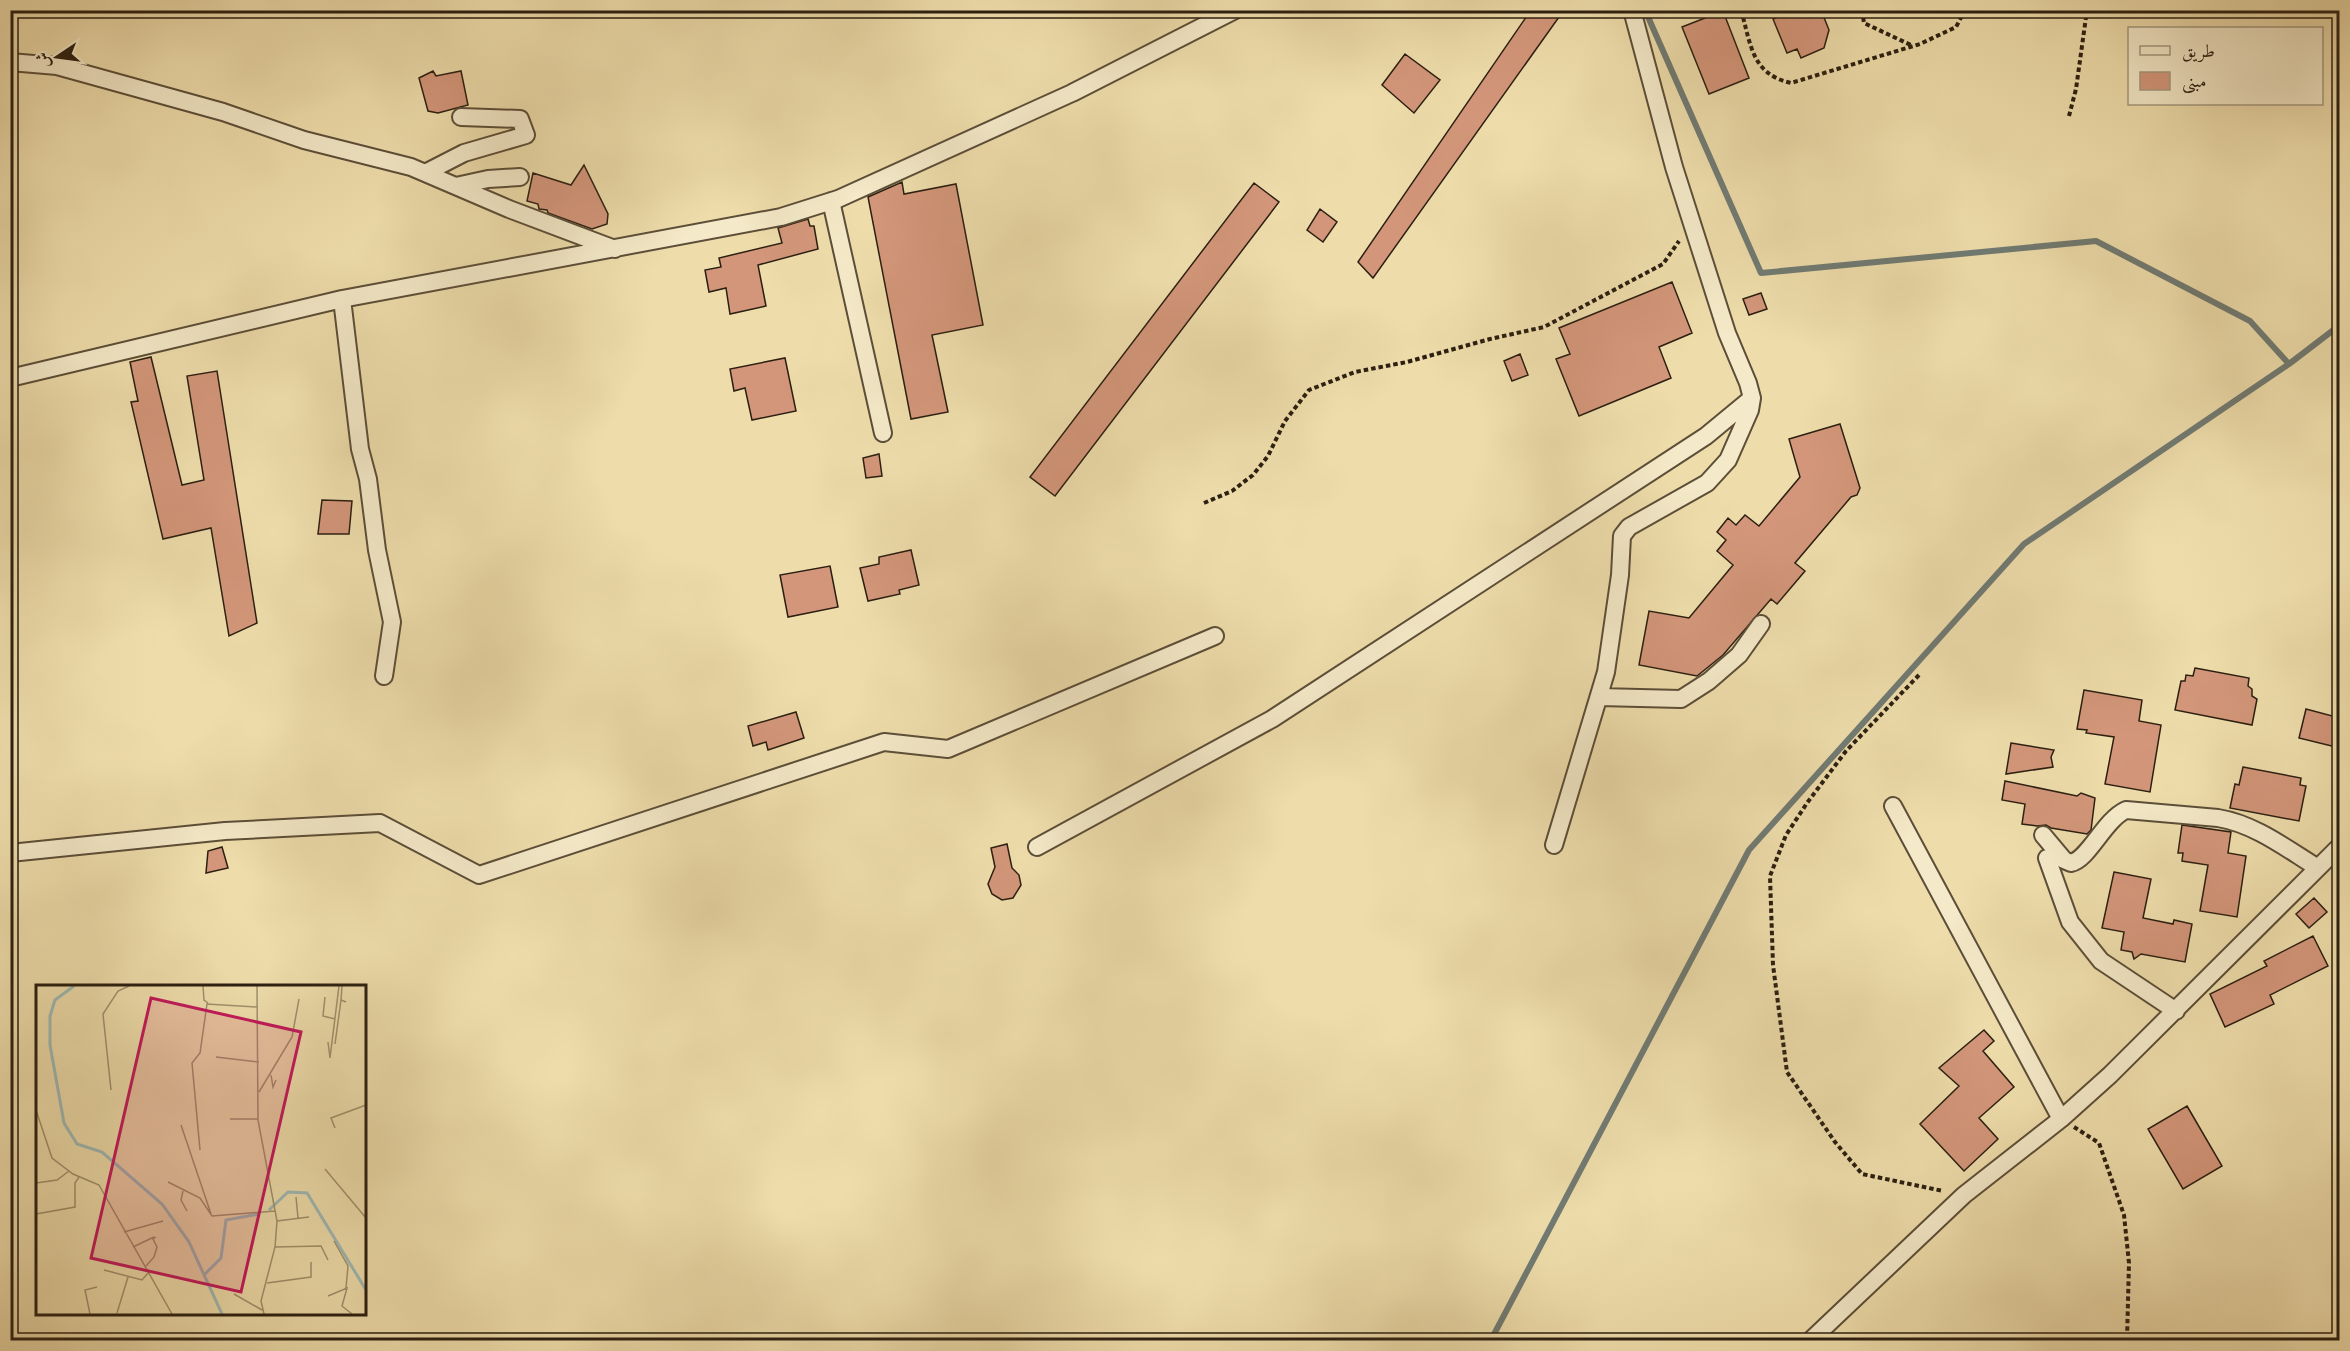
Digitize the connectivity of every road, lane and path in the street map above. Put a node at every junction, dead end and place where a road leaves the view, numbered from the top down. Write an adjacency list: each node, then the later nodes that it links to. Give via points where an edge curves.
1 (1235, 10): 14 (street, via 1072,93)
2 (1632, 10): 15 (street)
3 (1741, 10): 7 (path, via 1761,69 1777,80 1791,83)
4 (1862, 10): 7 (path, via 1864,23)
5 (1965, 10): 7 (path, via 1956,27)
6 (2087, 10): 9 (path)
7 (1913, 46)
8 (10, 62): 11 (street, via 57,66 99,77)
9 (2069, 116)
10 (461, 117): 11 (street, via 520,119 526,135 464,153)
11 (425, 173): 13 (street)
12 (520, 177): 13 (street)
13 (456, 186): 16 (street)
14 (831, 201): 16 (street, via 781,217); 20 (street)
15 (1692, 224): 19 (street); 21 (path, via 1663,264 1544,327 1355,372 1309,390 1253,475 1233,491)
16 (616, 249): 17 (street)
17 (342, 299): 18 (street); 25 (street, via 360,449 392,622)
18 (10, 378)
19 (1752, 398): 26 (street, via 1728,460 1713,477 1629,527 1622,536 1620,575); 31 (street, via 1706,435 1272,719)
20 (883, 433)
21 (1204, 503)
22 (1761, 624): 26 (street, via 1738,655 1681,699)
23 (1215, 636): 32 (street, via 948,749 884,742 479,875 380,824 225,831)
24 (1919, 675): 37 (path, via 1846,751 1786,836 1770,876 1773,965 1787,1072 1835,1142 1862,1174)
25 (384, 676)
26 (1599, 697): 29 (street)
27 (1893, 806): 36 (street)
28 (2043, 835): 34 (street, via 2071,863 2080,858 2114,817 2126,810 2218,818 2255,830)
29 (1554, 845)
30 (2340, 846): 34 (street)
31 (1037, 847)
32 (10, 853)
33 (2047, 858): 35 (street, via 2070,922 2101,961)
34 (2318, 868): 35 (street)
35 (2176, 1011): 36 (street)
36 (2061, 1119): 37 (street); 39 (path, via 2099,1143 2124,1215 2130,1263)
37 (1964, 1195): 38 (street)
38 (1812, 1341)
39 (2127, 1341)

